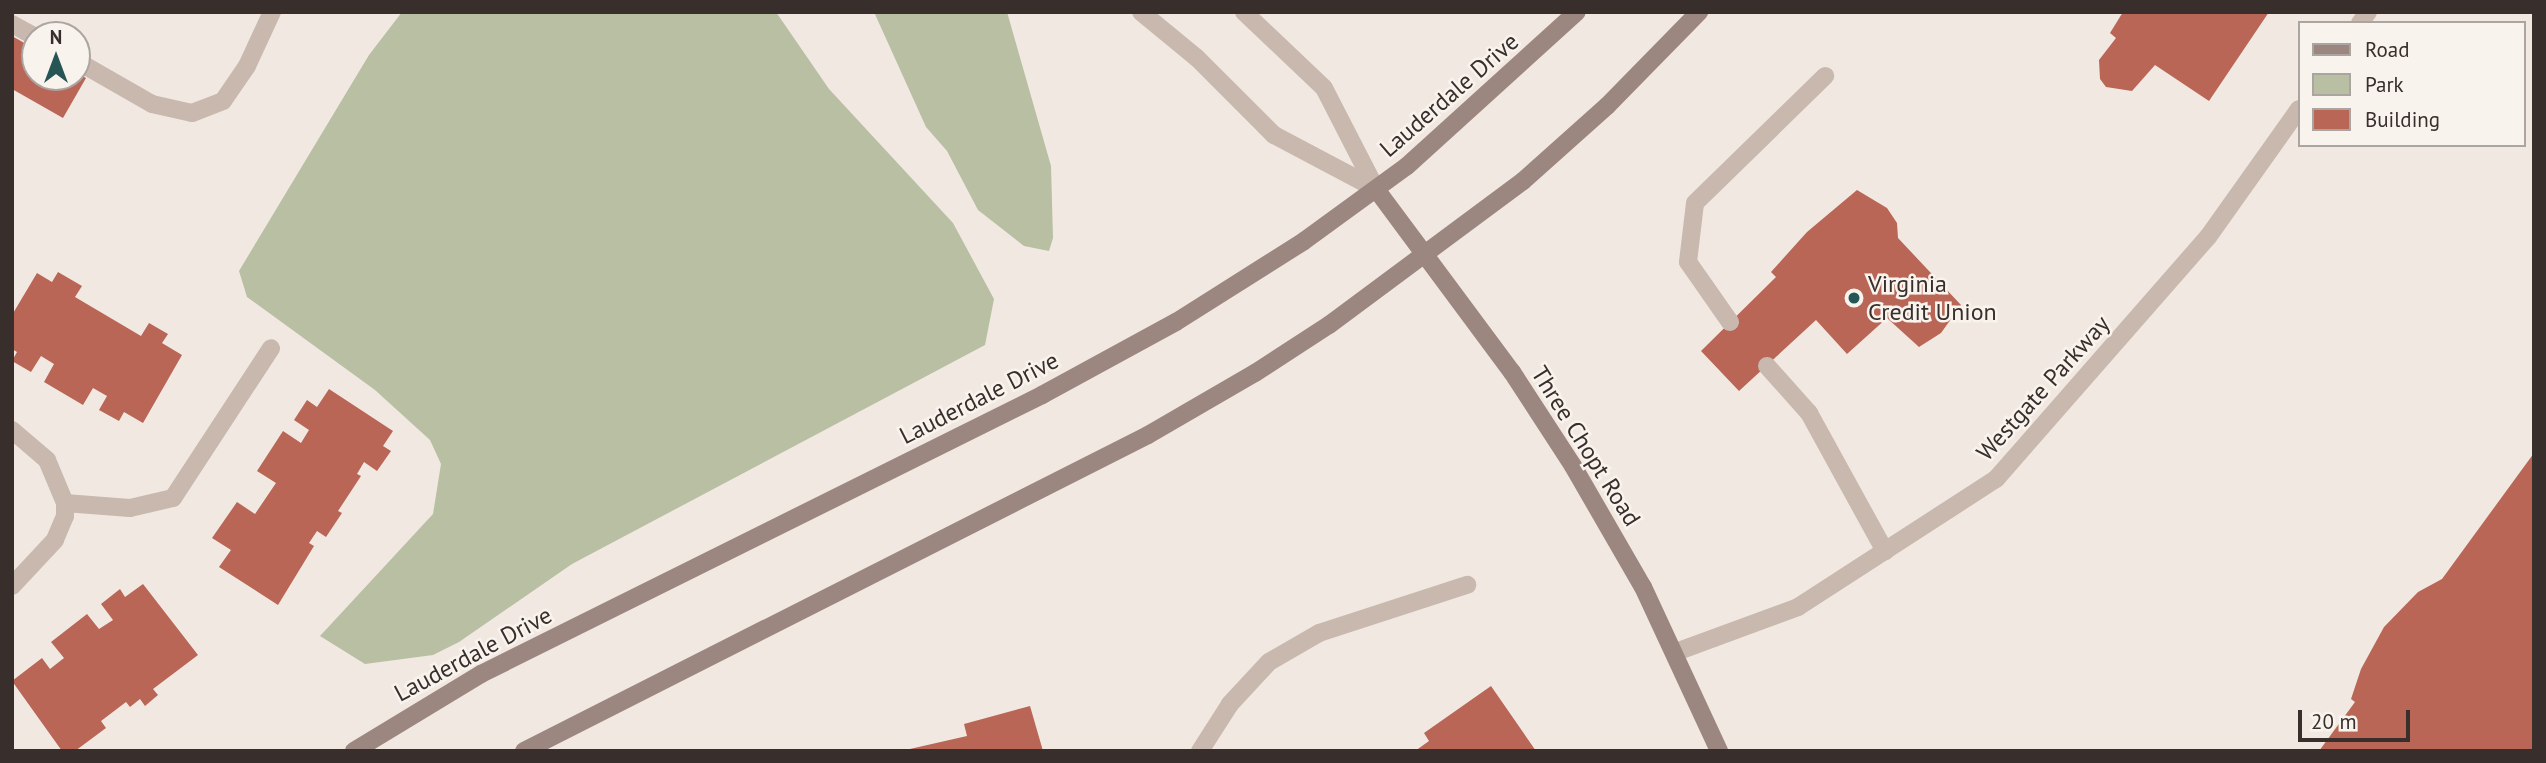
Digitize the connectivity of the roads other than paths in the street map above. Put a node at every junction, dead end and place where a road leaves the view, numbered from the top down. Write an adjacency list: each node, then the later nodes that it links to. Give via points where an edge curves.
1 (1141, 12): 9 (street, Three Chopt Road, via 1197,58 1274,135)
2 (1244, 12): 9 (street, Three Chopt Road, via 1324,88)
3 (1577, 12): 9 (main road, Lauderdale Drive, via 1508,79)
4 (1699, 12): 10 (main road, via 1607,106 1523,181)
5 (264, 15): 6 (street, via 247,66 223,101 192,113 152,104)
6 (91, 69)
7 (1825, 76): 11 (street, via 1695,203 1688,262)
8 (2298, 110): 16 (street, Westgate Parkway, via 2208,237 1996,479)
9 (1376, 189): 10 (main road, Three Chopt Road); 20 (main road, Lauderdale Drive, via 1304,241 1163,329 1042,395 481,674)
10 (1424, 254): 19 (main road, Three Chopt Road, via 1552,431); 21 (main road, via 1329,325 1148,435)
11 (1730, 322)
12 (271, 348): 15 (street, via 173,498 130,508)
13 (1767, 366): 16 (street, via 1809,413)
14 (12, 430): 15 (street, via 47,460)
15 (65, 503): 18 (street, via 55,540)
16 (1885, 551): 19 (street, Westgate Parkway, via 1798,607)
17 (1467, 585): 22 (street, via 1319,633 1269,662 1230,704)
18 (12, 586)
19 (1676, 652): 23 (main road, Three Chopt Road)
20 (354, 751)
21 (524, 751)
22 (1200, 751)
23 (1719, 751)

